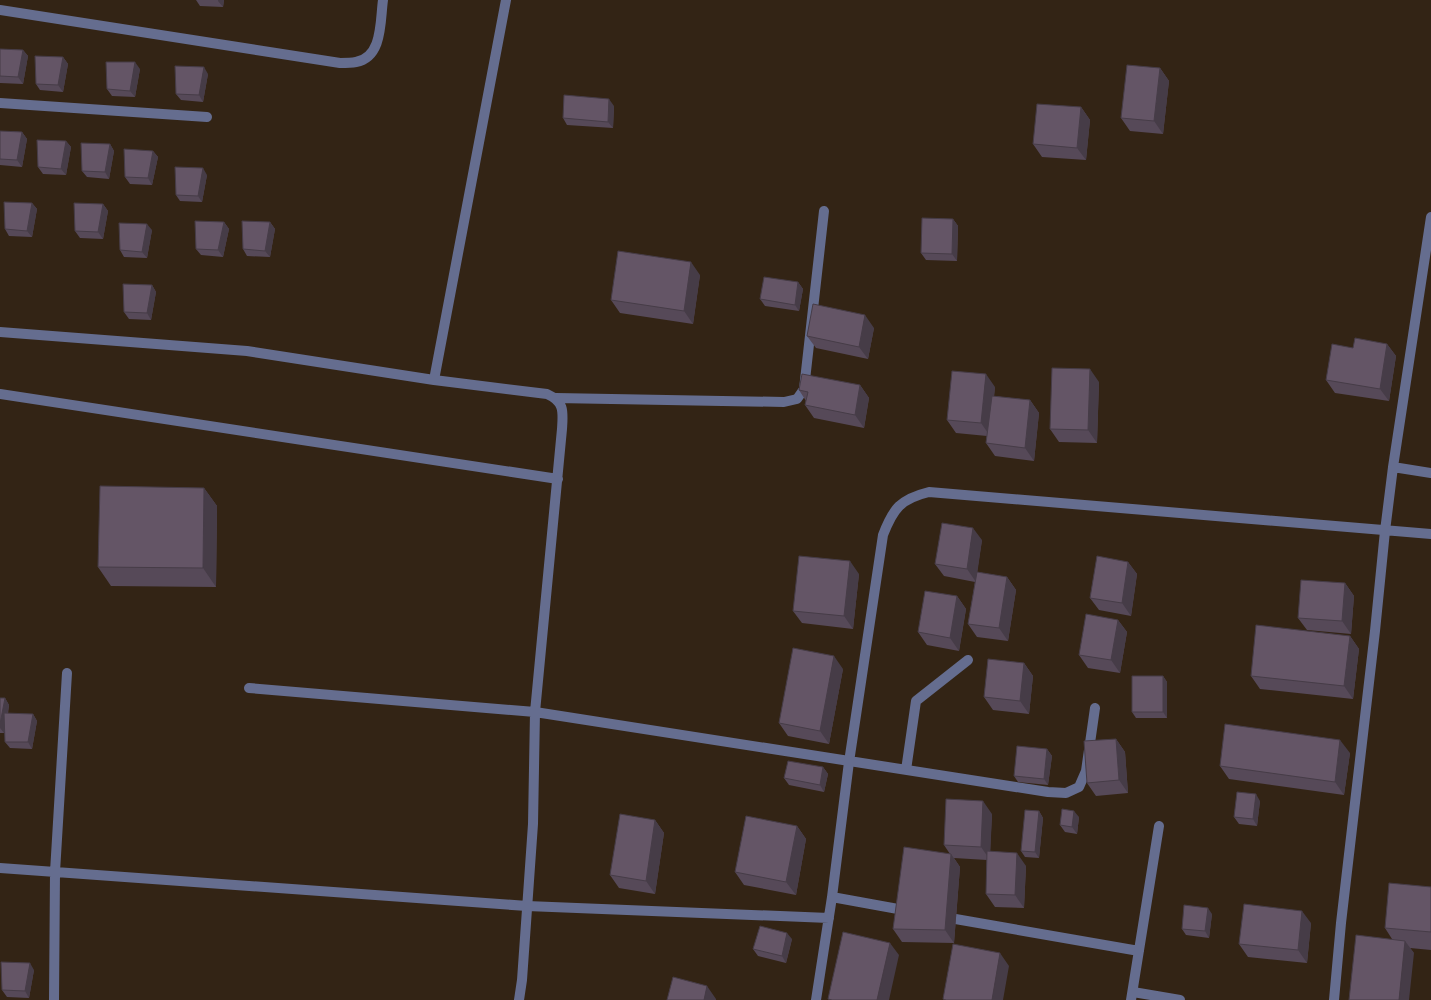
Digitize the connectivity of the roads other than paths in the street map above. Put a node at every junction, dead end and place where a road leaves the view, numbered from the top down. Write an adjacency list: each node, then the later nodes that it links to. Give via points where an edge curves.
1 (382, 0): 3 (street, via 378,43 370,55 357,62 340,63)
2 (506, 0): 9 (street)
3 (0, 10)
4 (0, 103): 5 (street)
5 (207, 116)
6 (824, 211): 11 (street, via 804,389 797,399 784,402)
7 (1431, 217): 12 (street)
8 (0, 332): 9 (street, via 247,351)
9 (434, 380): 11 (street, via 547,394)
10 (0, 394): 14 (street)
11 (556, 398): 14 (street, via 562,406)
12 (1393, 467): 13 (street); 15 (street)
13 (1431, 473)
14 (558, 479): 21 (street)
15 (1385, 531): 16 (street); 22 (street, via 929,492 914,495 890,516 883,535); 38 (street)
16 (1431, 534)
17 (968, 660): 23 (street, via 916,701)
18 (66, 673): 26 (street)
19 (249, 688): 21 (street)
20 (1095, 708): 23 (street, via 1086,771 1079,787 1066,793)
21 (535, 712): 22 (street); 28 (street, via 533,824)
22 (849, 762): 23 (street); 27 (street)
23 (906, 770)
24 (1159, 826): 32 (street)
25 (0, 868): 26 (street)
26 (55, 872): 28 (street); 34 (street)
27 (832, 897): 29 (street); 31 (street)
28 (527, 906): 31 (street); 35 (street)
29 (919, 912)
30 (934, 915): 32 (street)
31 (829, 918): 36 (street)
32 (1139, 951): 33 (street)
33 (1132, 996): 37 (street)
34 (54, 1000)
35 (519, 1000)
36 (816, 1000)
37 (1180, 1000)
38 (1334, 1000)

